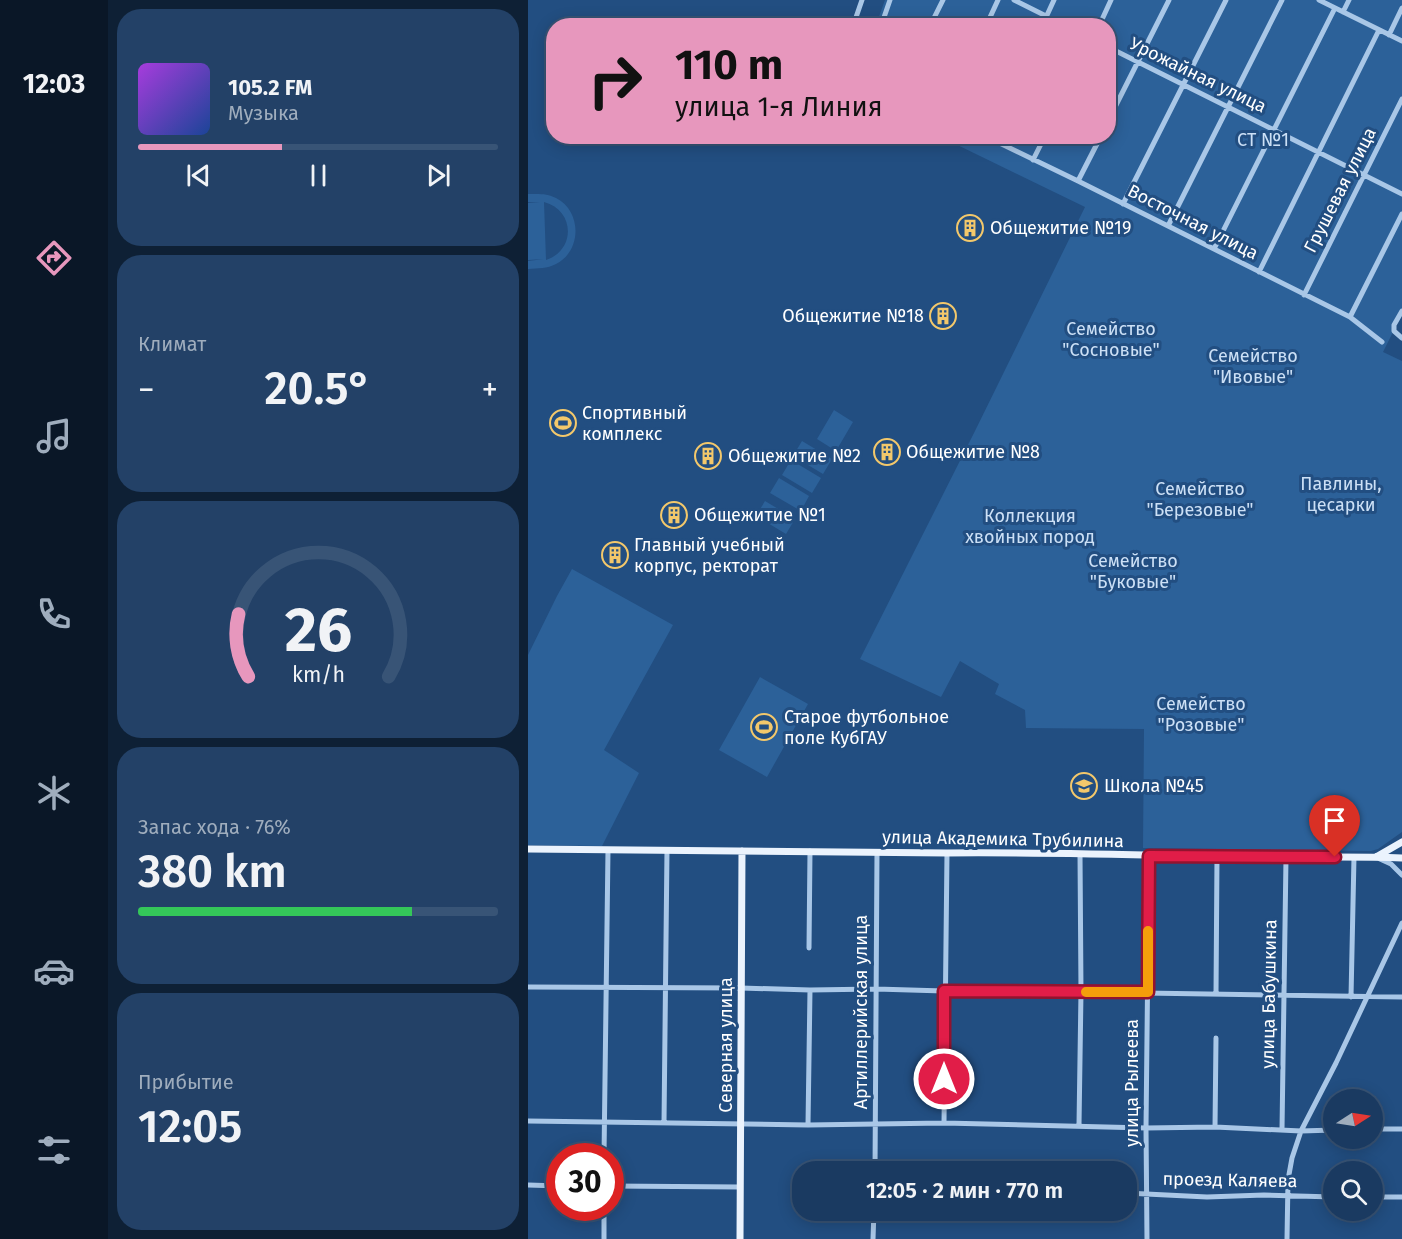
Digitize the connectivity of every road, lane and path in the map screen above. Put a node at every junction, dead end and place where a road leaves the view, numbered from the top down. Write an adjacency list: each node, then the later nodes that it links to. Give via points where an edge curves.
1 (862, 0): 17 (street)
2 (890, 0): 18 (street)
3 (943, 0): 19 (street)
4 (998, 0): 20 (street)
5 (1014, 0): 16 (street)
6 (1054, 0): 16 (street)
7 (1111, 0): 22 (street)
8 (1169, 0): 27 (street)
9 (1226, 0): 28 (street)
10 (1282, 0): 31 (street)
11 (1319, 0): 13 (street)
12 (1349, 0): 15 (street)
13 (1335, 8): 15 (street); 32 (street)
14 (1402, 8): 24 (street)
15 (1343, 12): 23 (street)
16 (1046, 16): 21 (street)
17 (856, 18)
18 (884, 18)
19 (934, 18)
20 (990, 18)
21 (1050, 18)
22 (1103, 18)
23 (1379, 30): 24 (street); 36 (street)
24 (1389, 35): 25 (street)
25 (1402, 41)
26 (1116, 51): 27 (street, Урожайная улица)
27 (1138, 62): 28 (street, Урожайная улица); 30 (street)
28 (1183, 84): 31 (street, Урожайная улица); 41 (street)
29 (1402, 99): 38 (street, Грушевая улица)
30 (1116, 105)
31 (1228, 106): 32 (street, Урожайная улица); 43 (street)
32 (1273, 129): 36 (street, Урожайная улица); 44 (street)
33 (1002, 144): 37 (street, Восточная улица)
34 (1041, 144): 37 (street)
35 (1097, 144): 39 (street)
36 (1318, 152): 38 (street, Урожайная улица); 45 (street)
37 (1034, 160): 39 (street, Восточная улица)
38 (1364, 174): 40 (street, Урожайная улица); 46 (street, Грушевая улица)
39 (1078, 181): 41 (street, Восточная улица)
40 (1402, 194)
41 (1123, 204): 43 (street, Восточная улица)
42 (1402, 214): 48 (street)
43 (1168, 226): 44 (street, Восточная улица)
44 (1214, 249): 45 (street, Восточная улица)
45 (1259, 272): 46 (street, Восточная улица)
46 (1304, 295): 48 (street, Восточная улица)
47 (1402, 310): 49 (street, via 1394,325)
48 (1350, 317): 50 (street, Восточная улица)
49 (1400, 336)
50 (1382, 342)
51 (1402, 842): 63 (main road, улица Академика Трубилина)
52 (528, 849): 53 (main road, улица Академика Трубилина)
53 (608, 850): 54 (main road, улица Академика Трубилина); 70 (street)
54 (667, 850): 55 (main road, улица Академика Трубилина); 71 (street)
55 (742, 851): 56 (main road, улица Академика Трубилина); 72 (main road, Северная улица)
56 (810, 851): 57 (main road, улица Академика Трубилина); 68 (street)
57 (877, 852): 58 (main road, улица Академика Трубилина); 73 (street, Артиллерийская улица)
58 (947, 853): 59 (main road, улица Академика Трубилина); 75 (street)
59 (1080, 854): 60 (main road, улица Академика Трубилина); 76 (street)
60 (1149, 856): 61 (main road, улица Академика Трубилина); 77 (street, улица Рылеева)
61 (1217, 856): 64 (main road, улица Академика Трубилина); 78 (street)
62 (1354, 857): 63 (main road, улица Академика Трубилина); 64 (main road, улица Академика Трубилина); 80 (street)
63 (1376, 857): 65 (main road, улица Академика Трубилина); 66 (street)
64 (1286, 858): 79 (street, улица Бабушкина)
65 (1402, 858)
66 (1402, 875)
67 (1402, 922): 81 (street)
68 (809, 948)
69 (528, 987): 70 (street)
70 (605, 987): 71 (street); 85 (street)
71 (665, 988): 72 (street); 86 (street)
72 (741, 988): 74 (street); 89 (main road, Северная улица)
73 (876, 989): 74 (street); 75 (street); 87 (street, Артиллерийская улица)
74 (810, 990): 90 (street)
75 (944, 991): 76 (street); 88 (street)
76 (1081, 992): 77 (street); 91 (street)
77 (1148, 992): 78 (street); 93 (street, улица Рылеева)
78 (1216, 994): 79 (street)
79 (1284, 996): 80 (street); 96 (street, улица Бабушкина)
80 (1351, 997): 81 (street)
81 (1368, 997): 82 (street); 98 (street)
82 (1402, 997)
83 (1216, 1038): 92 (street)
84 (528, 1120): 85 (street)
85 (604, 1122): 86 (street); 99 (street)
86 (664, 1123): 89 (street)
87 (876, 1123): 88 (street); 90 (street); 100 (street, Артиллерийская улица)
88 (944, 1123): 91 (street)
89 (741, 1124): 90 (street); 104 (main road, Северная улица)
90 (808, 1125)
91 (1079, 1125): 93 (street)
92 (1215, 1127): 93 (street); 96 (street)
93 (1146, 1128): 106 (street, улица Рылеева)
94 (1383, 1129): 95 (street)
95 (1402, 1129)
96 (1282, 1130): 98 (street)
97 (1323, 1130): 98 (street)
98 (1301, 1131): 107 (street, via 1292,1158)
99 (604, 1143)
100 (875, 1161)
101 (528, 1185): 102 (street)
102 (546, 1186)
103 (624, 1186): 104 (street)
104 (740, 1187): 114 (main road, Северная улица)
105 (1137, 1194): 106 (street, проезд Каляева)
106 (1147, 1194): 107 (street, проезд Каляева); 116 (street, улица Рылеева)
107 (1287, 1196): 108 (street, проезд Каляева); 117 (street)
108 (1323, 1197)
109 (1383, 1197): 110 (street)
110 (1402, 1197)
111 (604, 1221): 113 (street)
112 (874, 1221): 115 (street)
113 (604, 1239)
114 (740, 1239)
115 (873, 1239)
116 (1147, 1239)
117 (1287, 1239)

